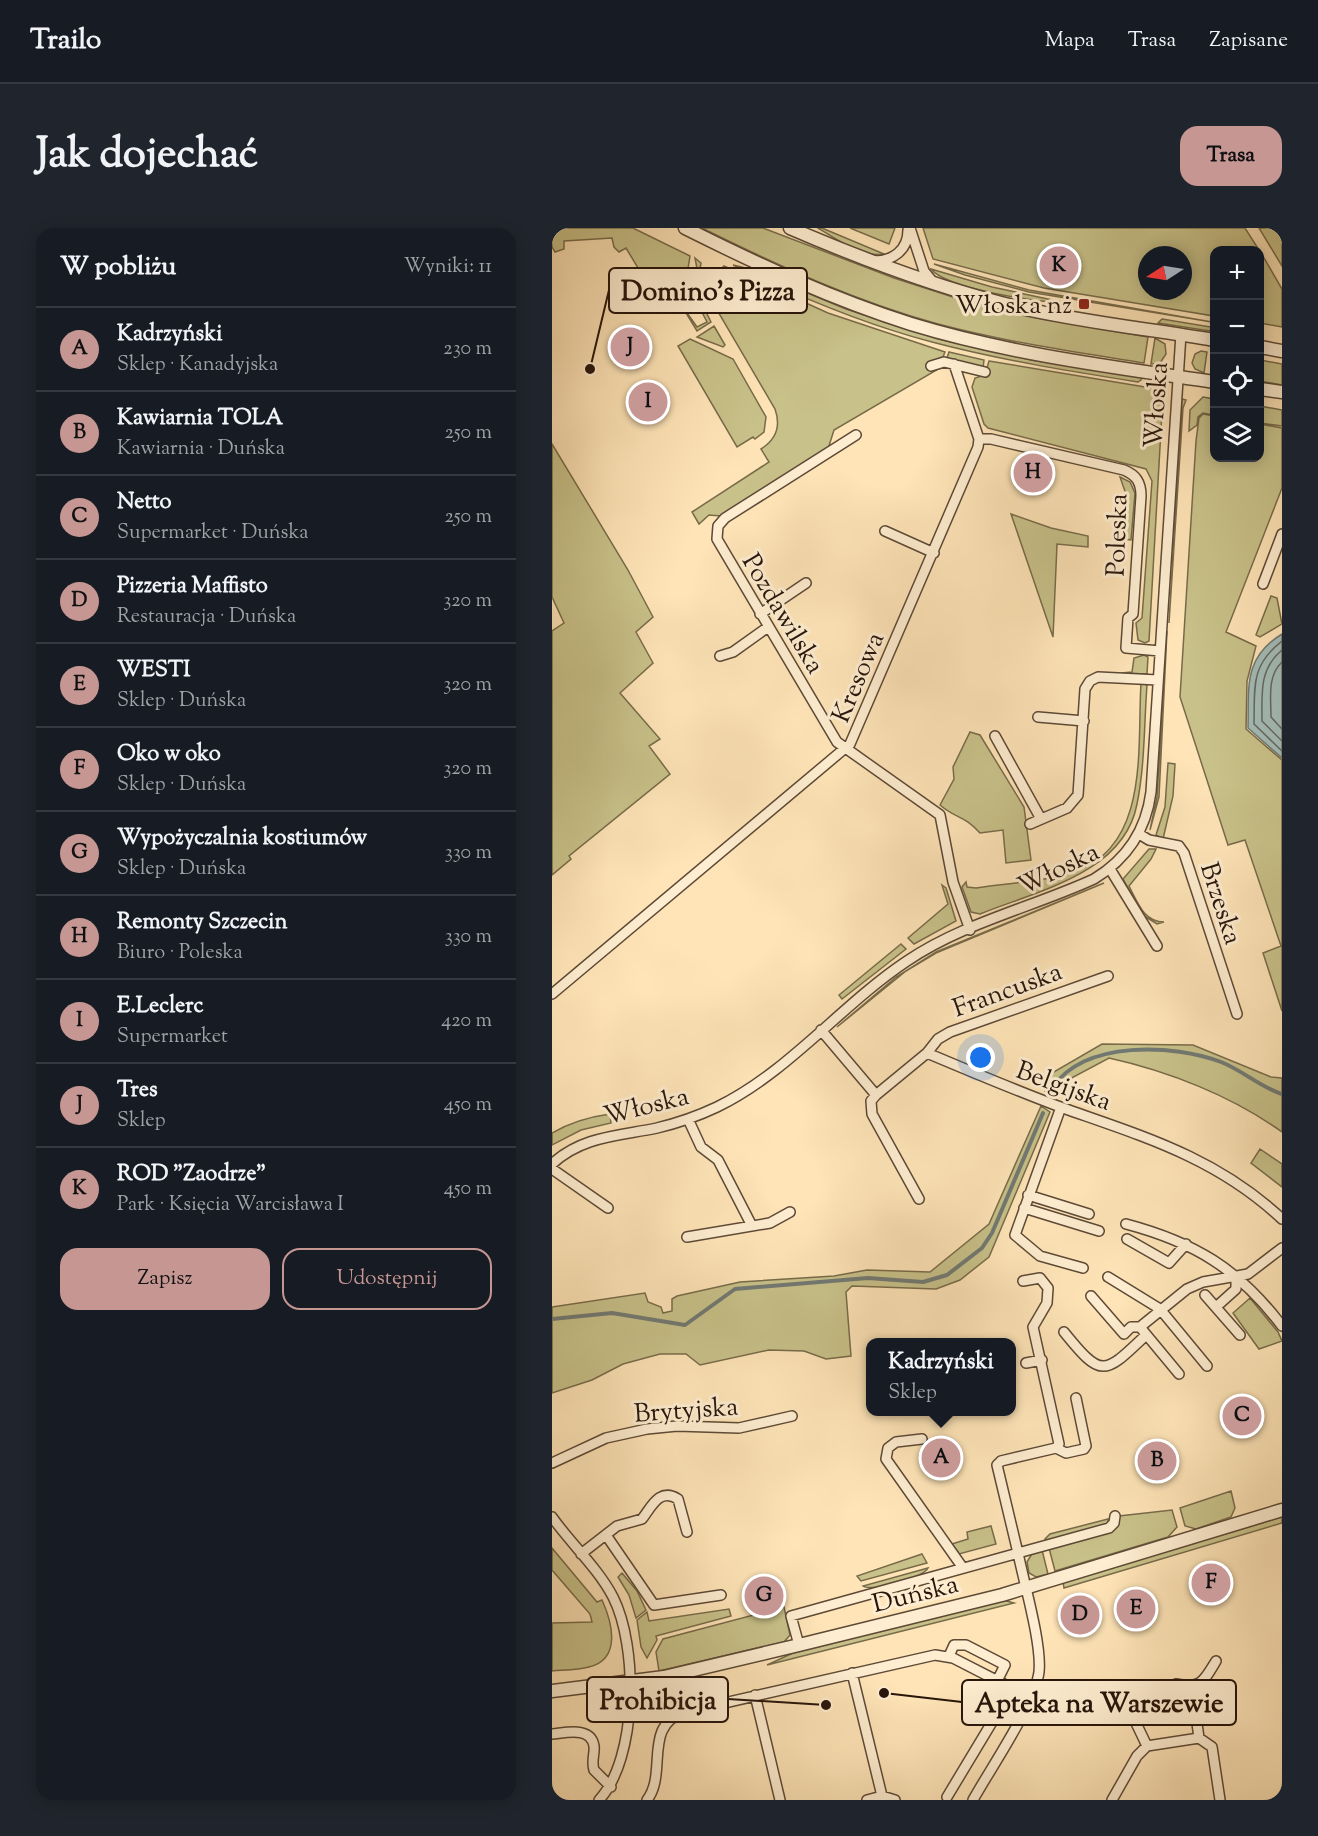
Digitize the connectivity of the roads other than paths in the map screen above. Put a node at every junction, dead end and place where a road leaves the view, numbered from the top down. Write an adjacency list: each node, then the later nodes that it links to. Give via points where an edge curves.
1 (685, 228): 13 (street, via 784,276 912,324 1015,350)
2 (790, 228): 4 (street)
3 (909, 228): 4 (street, via 900,252 886,260); 5 (street, via 924,271)
4 (870, 261): 5 (street)
5 (934, 284): 6 (street, via 1052,314)
6 (1181, 334): 7 (street); 13 (street, Włoska)
7 (1210, 339)
8 (1264, 348): 9 (street)
9 (1282, 351)
10 (954, 364): 11 (street); 12 (street); 18 (street)
11 (931, 366)
12 (984, 372)
13 (1177, 376): 14 (street); 26 (street, Włoska)
14 (1210, 381)
15 (1264, 390): 16 (street)
16 (1282, 392)
17 (856, 435): 24 (street, Pozdawilska, via 720,524 718,544)
18 (979, 439): 21 (street, Kresowa); 26 (street, Poleska, via 1124,470 1137,479 1142,496 1133,614 1128,618 1126,648)
19 (885, 531): 21 (street)
20 (1282, 534): 23 (street)
21 (934, 553): 32 (street, Kresowa, via 856,736)
22 (806, 583): 24 (street)
23 (1263, 585)
24 (760, 614): 25 (street, Pozdawilska)
25 (768, 627): 27 (street, via 733,652); 32 (street, Pozdawilska, via 832,735)
26 (1160, 651): 28 (street, Włoska)
27 (720, 656)
28 (1158, 680): 30 (street, via 1092,679 1085,689); 35 (street, Włoska, via 1149,802)
29 (1038, 717): 30 (street)
30 (1084, 721): 33 (street, via 1078,795 1067,808)
31 (995, 736): 33 (street)
32 (845, 749): 37 (street, Pozdawilska, via 940,815 952,882); 40 (street, Kresowa)
33 (1041, 819): 34 (street)
34 (1030, 824)
35 (1139, 834): 36 (street, Włoska); 41 (street, Brzeska, via 1179,846 1184,853)
36 (1110, 869): 37 (street, Włoska); 38 (street)
37 (970, 930): 42 (street, Włoska, via 905,962)
38 (1157, 946)
39 (1108, 976): 43 (street, Francuska, via 950,1032)
40 (552, 994)
41 (1237, 1014)
42 (821, 1030): 44 (street); 46 (street, Włoska, via 752,1086)
43 (927, 1053): 44 (street); 45 (street, Belgijska)
44 (876, 1095): 49 (street, via 871,1101 872,1114)
45 (1061, 1107): 48 (street); 54 (street, Belgijska, via 1146,1136 1198,1159 1241,1186)
46 (688, 1119): 47 (street, Włoska, via 593,1140 572,1149); 56 (street, via 701,1147 718,1160)
47 (552, 1167): 50 (street)
48 (1029, 1195): 51 (street); 53 (street)
49 (919, 1198)
50 (608, 1208)
51 (1024, 1209): 57 (street); 62 (street, via 1015,1235 1040,1256)
52 (790, 1212): 56 (street, via 770,1223)
53 (1089, 1214)
54 (1282, 1219)
55 (1126, 1224): 60 (street)
56 (752, 1226): 58 (street)
57 (1099, 1231)
58 (687, 1238)
59 (1127, 1239): 60 (street, via 1169,1263)
60 (1186, 1244): 63 (street)
61 (1282, 1248): 63 (street, via 1257,1269)
62 (1083, 1268)
63 (1236, 1276): 68 (street, via 1236,1289); 69 (street, via 1197,1284); 70 (street)
64 (1108, 1277): 69 (street)
65 (1023, 1281): 74 (street, via 1040,1278 1048,1288 1047,1303 1033,1327)
66 (1205, 1295): 68 (street)
67 (1091, 1296): 71 (street, via 1124,1334 1131,1327)
68 (1216, 1307): 73 (street)
69 (1160, 1309): 71 (street); 76 (street)
70 (1282, 1326)
71 (1143, 1331): 72 (street, via 1117,1361 1100,1367 1089,1363); 77 (street)
72 (1064, 1332)
73 (1240, 1335)
74 (1042, 1360): 75 (street); 81 (street, via 1059,1444)
75 (1026, 1364)
76 (1207, 1366)
77 (1179, 1374)
78 (1077, 1398): 81 (street, via 1086,1446 1066,1454)
79 (792, 1416): 82 (street, Brytyjska, via 739,1428 647,1429 606,1438)
80 (922, 1439): 90 (street, via 892,1444 886,1459)
81 (1056, 1448): 88 (street, via 997,1465)
82 (552, 1464)
83 (1282, 1510): 91 (street, Duńska)
84 (1115, 1515): 88 (street, via 1109,1528)
85 (552, 1517): 89 (street)
86 (687, 1532): 87 (street, via 680,1502 669,1496 652,1502 642,1520 623,1524)
87 (606, 1535): 89 (street); 92 (street, via 654,1605)
88 (1018, 1553): 90 (street); 91 (street)
89 (581, 1554): 98 (street, via 612,1595 620,1613)
90 (963, 1568): 93 (street, via 791,1616)
91 (1025, 1588): 93 (street, Duńska); 104 (street, via 1039,1667)
92 (721, 1595)
93 (799, 1646): 98 (street, Duńska)
94 (949, 1656): 96 (street, via 926,1656); 97 (street); 97 (street, via 954,1645 962,1644 1005,1665)
95 (1216, 1661): 100 (street, via 1205,1680)
96 (852, 1673): 103 (street); 110 (street)
97 (997, 1682): 101 (street)
98 (629, 1683): 102 (street, Duńska); 109 (street, via 625,1752)
99 (1176, 1684): 100 (street)
100 (1192, 1687): 107 (street)
101 (1012, 1689): 104 (street); 111 (street)
102 (552, 1691)
103 (755, 1695): 113 (street, via 672,1718 660,1734 654,1788); 114 (street)
104 (1031, 1698): 117 (street)
105 (1136, 1723): 108 (street)
106 (552, 1734): 109 (street, via 580,1732 590,1737 594,1744 594,1770)
107 (1199, 1738): 108 (street); 119 (street, via 1210,1743 1215,1753)
108 (1147, 1746): 118 (street)
109 (611, 1787): 112 (street)
110 (882, 1796): 115 (street); 116 (street)
111 (948, 1797)
112 (599, 1800)
113 (647, 1800)
114 (780, 1800)
115 (867, 1800)
116 (895, 1800)
117 (973, 1800)
118 (1112, 1800)
119 (1220, 1800)

